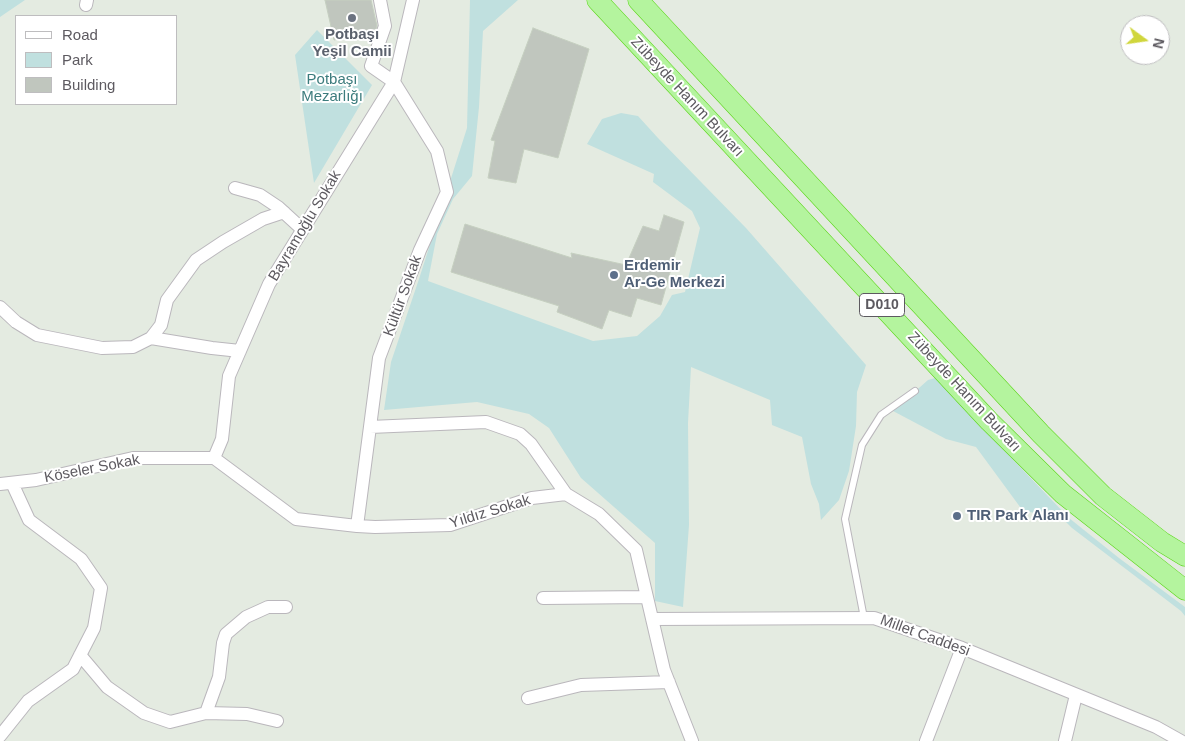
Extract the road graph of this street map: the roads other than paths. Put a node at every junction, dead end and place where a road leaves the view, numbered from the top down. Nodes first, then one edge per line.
1 (380, 0) edge
2 (413, 0) edge
3 (597, 0) edge
4 (638, 0) edge
5 (394, 82) junction
6 (235, 188) dead end
7 (284, 212) junction
8 (302, 229) junction
9 (0, 307) edge
10 (151, 338) junction
11 (240, 351) junction
12 (915, 392) dead end
13 (370, 427) junction
14 (214, 458) junction
15 (6, 483) edge
16 (566, 494) junction
17 (357, 526) junction
18 (1185, 556) edge
19 (1185, 590) edge
20 (647, 597) junction
21 (543, 598) dead end
22 (286, 607) dead end
23 (864, 618) junction
24 (652, 620) junction
25 (962, 648) junction
26 (80, 655) junction
27 (668, 682) junction
28 (1076, 695) junction
29 (528, 698) dead end
30 (206, 713) junction
31 (277, 721) dead end
32 (0, 736) edge
33 (692, 741) edge
34 (926, 741) edge
35 (1065, 741) edge
36 (1181, 741) edge

1 - 5 street
2 - 5 street, Bayramoğlu Sokak
3 - 19 highway, Zübeyde Hanım Bulvarı / D010
4 - 18 highway, Zübeyde Hanım Bulvarı / D010
5 - 8 street, Bayramoğlu Sokak
5 - 13 street, Kültür Sokak
6 - 7 street
7 - 8 street
7 - 10 street
8 - 11 street, Bayramoğlu Sokak
9 - 10 street
10 - 11 street
11 - 14 street, Bayramoğlu Sokak
12 - 23 lane
13 - 16 street
13 - 17 street, Kültür Sokak
14 - 15 street, Köseler Sokak
14 - 17 street, Yıldız Sokak
15 - 26 street
16 - 17 street, Yıldız Sokak
16 - 20 street
20 - 21 street
20 - 24 street
22 - 30 street
23 - 24 street, Millet Caddesi
23 - 25 street, Millet Caddesi
24 - 27 street
25 - 28 street, Millet Caddesi
25 - 34 street
26 - 30 street
26 - 32 street
27 - 29 street
27 - 33 street
28 - 35 street
28 - 36 street, Millet Caddesi
30 - 31 street

